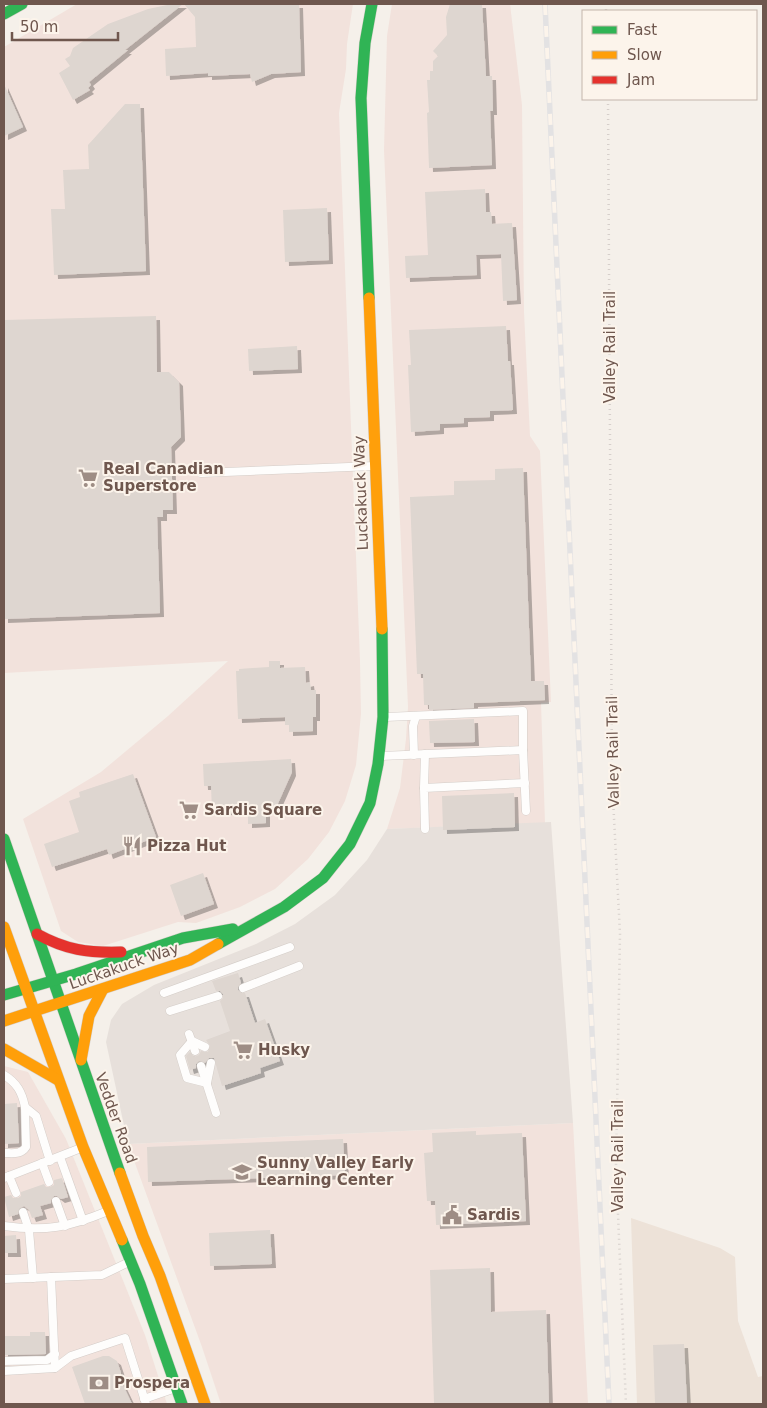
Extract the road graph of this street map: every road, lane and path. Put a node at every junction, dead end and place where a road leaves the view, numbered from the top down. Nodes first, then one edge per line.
1 (22, 4) edge
2 (372, 4) edge
3 (4, 14) edge
4 (608, 100) edge
5 (375, 466) junction
6 (201, 473) dead end
7 (416, 716) junction
8 (384, 717) junction
9 (523, 750) junction
10 (424, 754) junction
11 (414, 755) junction
12 (379, 756) junction
13 (525, 783) junction
14 (424, 788) junction
15 (526, 811) dead end
16 (425, 829) dead end
17 (4, 839) edge
18 (4, 927) edge
19 (249, 927) junction
20 (37, 934) junction
21 (290, 946) dead end
22 (142, 952) junction
23 (299, 966) dead end
24 (53, 980) junction
25 (243, 988) dead end
26 (26, 989) junction
27 (103, 989) junction
28 (164, 993) dead end
29 (4, 995) edge
30 (218, 996) dead end
31 (60, 1004) junction
32 (170, 1011) dead end
33 (34, 1012) junction
34 (4, 1021) edge
35 (190, 1038) junction
36 (206, 1047) dead end
37 (4, 1049) edge
38 (195, 1050) dead end
39 (80, 1061) junction
40 (211, 1063) dead end
41 (201, 1066) dead end
42 (4, 1075) edge
43 (58, 1080) junction
44 (207, 1083) junction
45 (25, 1107) junction
46 (216, 1113) dead end
47 (83, 1147) junction
48 (4, 1153) edge
49 (60, 1157) junction
50 (46, 1162) junction
51 (6, 1177) edge
52 (49, 1182) dead end
53 (16, 1193) dead end
54 (56, 1201) dead end
55 (108, 1211) junction
56 (23, 1212) dead end
57 (83, 1221) junction
58 (4, 1226) edge
59 (65, 1226) junction
60 (29, 1230) junction
61 (130, 1262) junction
62 (51, 1277) junction
63 (32, 1278) junction
64 (4, 1279) edge
65 (54, 1354) junction
66 (4, 1361) edge
67 (55, 1368) junction
68 (4, 1371) edge
69 (176, 1388) junction
70 (145, 1402) edge
71 (182, 1404) edge
72 (205, 1404) edge
73 (626, 1404) edge

1 - 3 main road
2 - 5 main road, Luckakuck Way
4 - 73 path, Valley Rail Trail
5 - 6 lane
5 - 8 main road, Luckakuck Way
7 - 8 lane
7 - 9 lane
7 - 11 lane
8 - 12 main road, Luckakuck Way
9 - 10 lane
9 - 13 lane
10 - 11 lane
10 - 14 lane
11 - 12 lane
12 - 19 main road, Luckakuck Way
13 - 14 lane
13 - 15 lane
14 - 16 lane
17 - 20 main road, Vedder Road
18 - 26 main road
19 - 22 main road, Luckakuck Way
19 - 27 main road, Luckakuck Way
20 - 22 main road
20 - 24 main road, Vedder Road
21 - 28 lane
22 - 24 main road, Luckakuck Way
23 - 25 lane
24 - 26 main road, Luckakuck Way
24 - 31 main road, Vedder Road
26 - 29 main road, Luckakuck Way
26 - 33 main road
27 - 31 main road, Luckakuck Way
27 - 39 main road
30 - 32 lane
31 - 33 main road, Luckakuck Way
31 - 39 main road, Vedder Road
33 - 34 main road, Luckakuck Way
33 - 43 main road
35 - 36 lane
35 - 38 lane
35 - 44 lane
37 - 43 main road
39 - 72 main road, Vedder Road
40 - 44 lane
41 - 44 lane
42 - 45 lane
43 - 47 main road
44 - 46 lane
45 - 48 lane
45 - 50 lane
47 - 49 lane
47 - 55 main road
49 - 50 lane
49 - 57 lane
50 - 51 lane
50 - 52 lane
51 - 53 lane
54 - 59 lane
55 - 57 lane
55 - 61 main road
56 - 60 lane
57 - 59 lane
58 - 60 lane
59 - 60 lane
60 - 63 lane
61 - 62 lane
61 - 69 main road
62 - 63 lane
62 - 65 lane
63 - 64 lane
65 - 66 lane
65 - 67 lane
67 - 68 lane
67 - 70 lane
69 - 70 lane
69 - 71 main road

